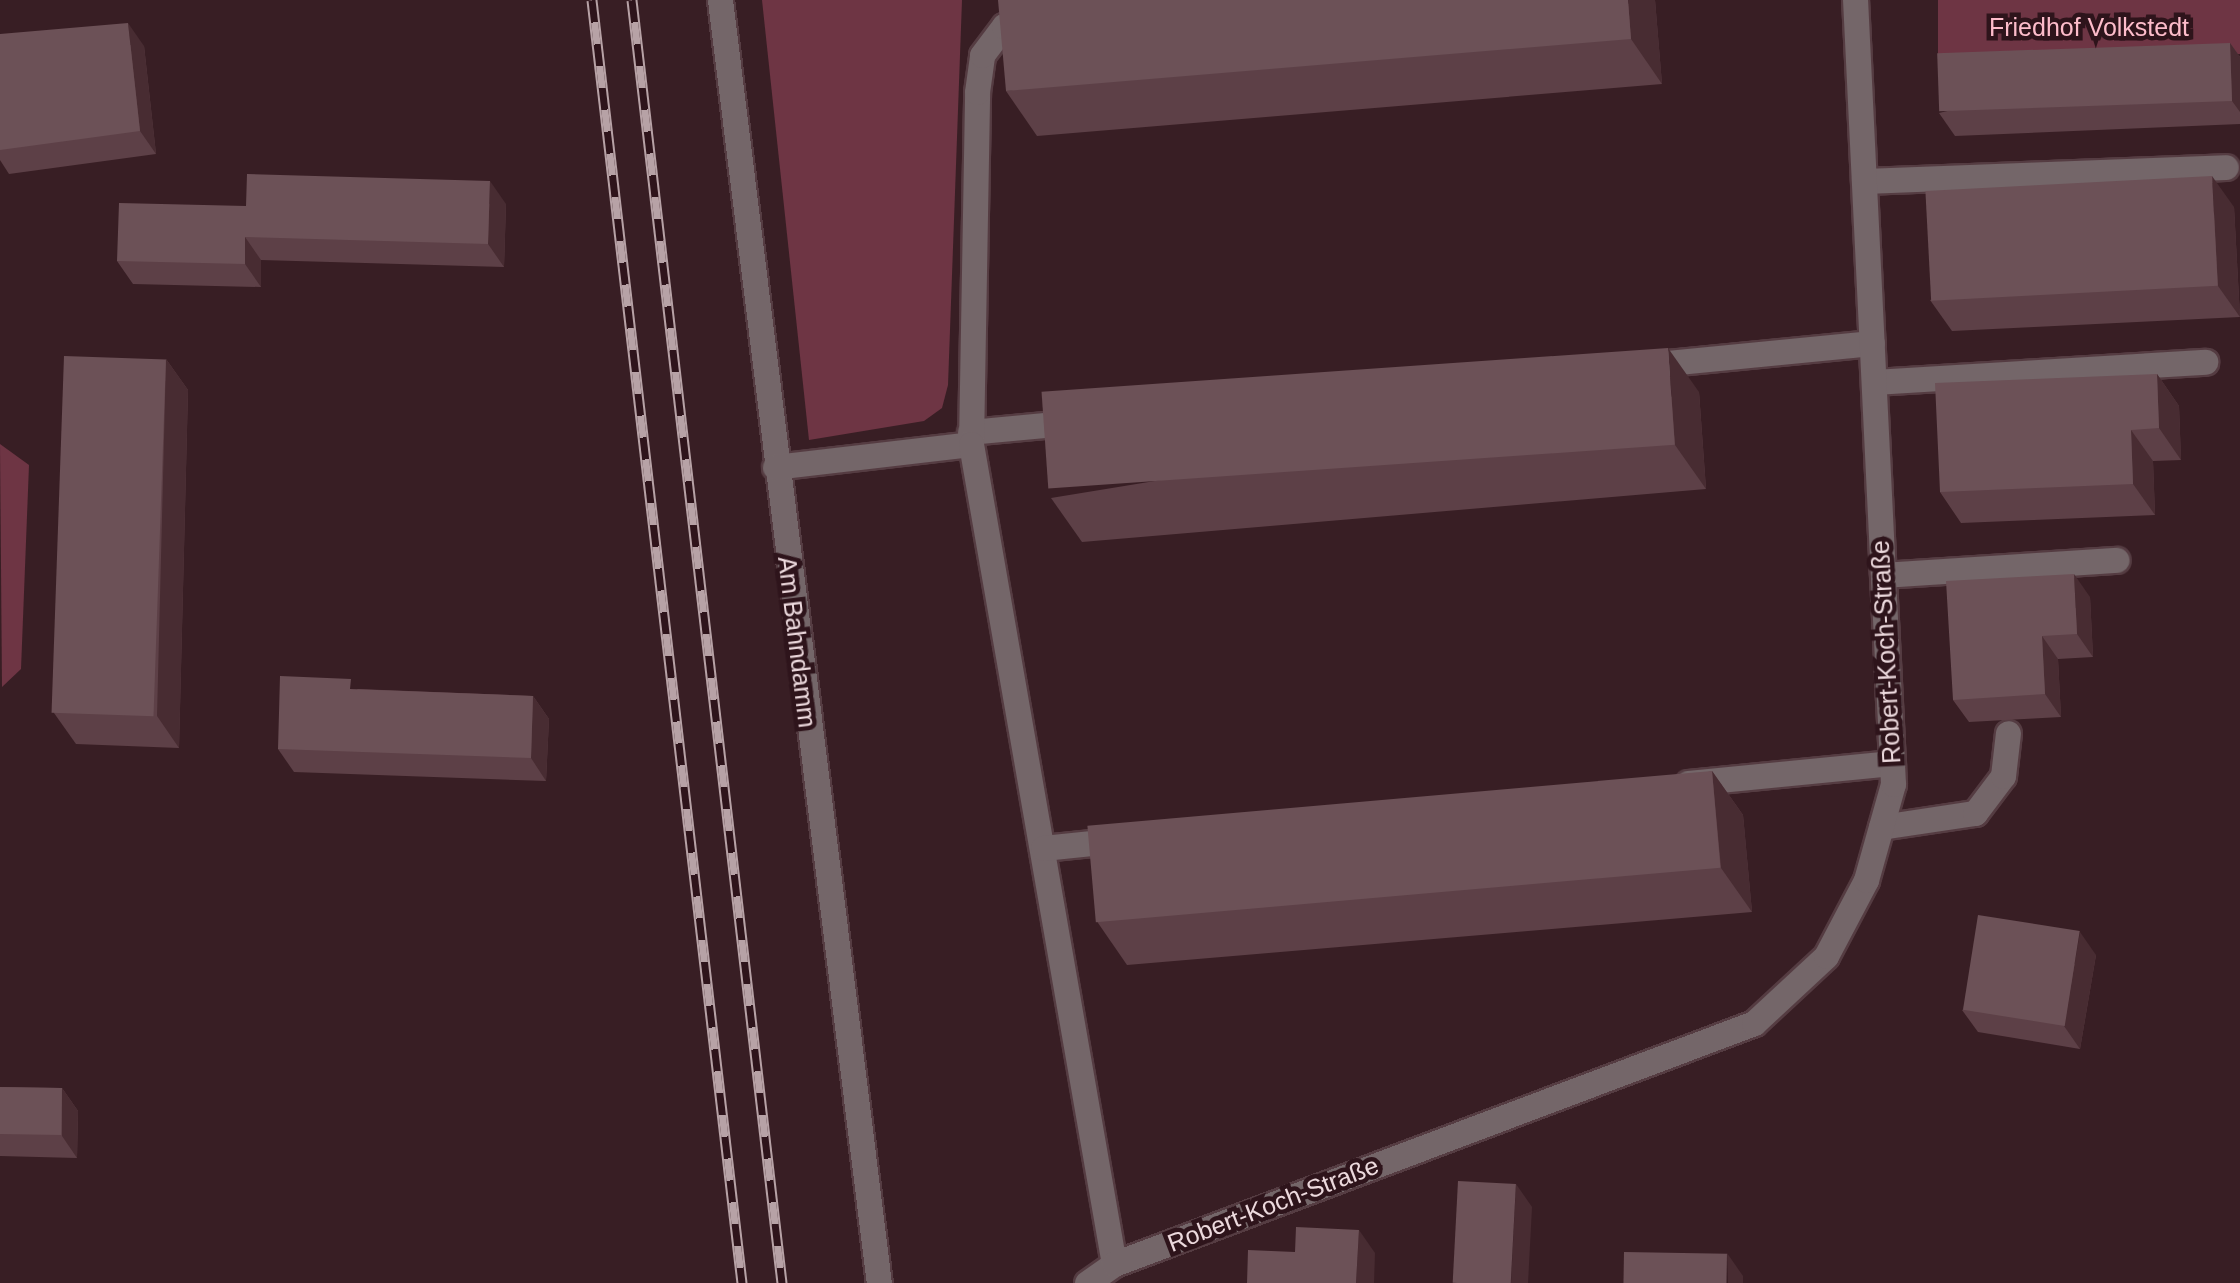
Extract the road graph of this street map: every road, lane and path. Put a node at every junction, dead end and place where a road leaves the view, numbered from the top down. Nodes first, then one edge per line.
1 (720, 0) edge
2 (1855, 0) edge
3 (1051, 9) edge
4 (2226, 168) dead end
5 (1864, 181) junction
6 (1872, 343) junction
7 (2205, 362) dead end
8 (1617, 368) edge
9 (1874, 382) junction
10 (1108, 419) edge
11 (971, 438) junction
12 (775, 467) junction
13 (2117, 560) dead end
14 (1882, 575) junction
15 (2008, 733) dead end
16 (1892, 763) junction
17 (1655, 787) edge
18 (1880, 827) junction
19 (1141, 838) edge
20 (1042, 848) junction
21 (1114, 1264) junction
22 (879, 1283) edge
23 (1088, 1283) edge

1 - 12 street, Am Bahndamm
2 - 5 street, Robert-Koch-Straße
3 - 11 street
4 - 5 street
5 - 6 street, Robert-Koch-Straße
6 - 8 street
6 - 9 street, Robert-Koch-Straße
7 - 9 street
9 - 14 street, Robert-Koch-Straße
10 - 11 street
11 - 12 street
11 - 20 street
12 - 22 street, Am Bahndamm
13 - 14 street
14 - 16 street, Robert-Koch-Straße
15 - 18 street
16 - 17 street
16 - 18 street, Robert-Koch-Straße
18 - 21 street, Robert-Koch-Straße
19 - 20 street
20 - 21 street
21 - 23 street, Robert-Koch-Straße

